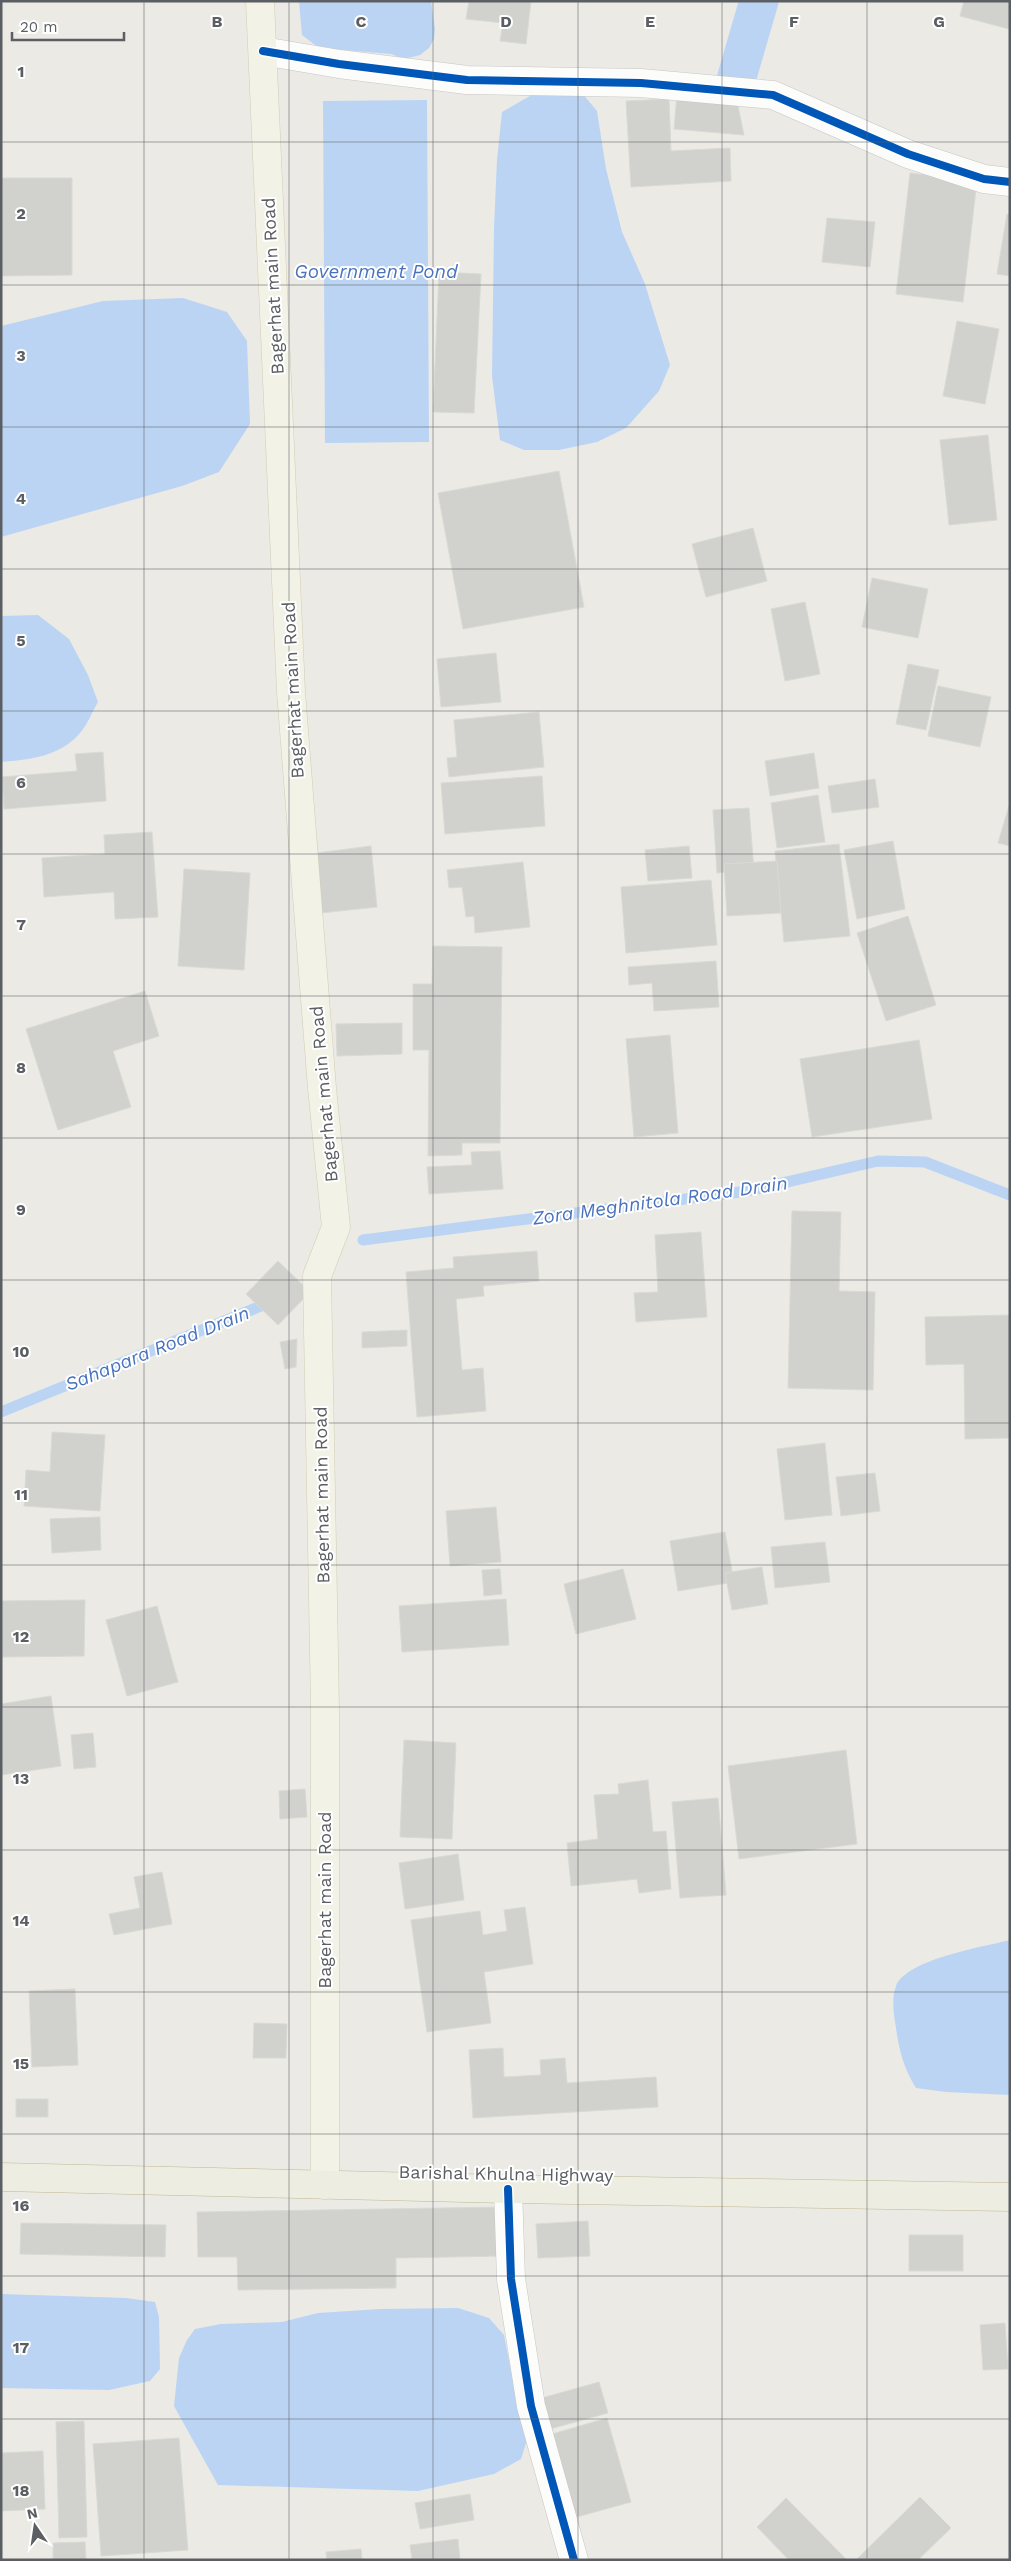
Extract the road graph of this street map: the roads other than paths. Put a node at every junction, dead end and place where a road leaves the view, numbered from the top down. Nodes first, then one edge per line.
1 (260, 1) edge
2 (263, 51) junction
3 (1010, 182) edge
4 (1, 2177) edge
5 (325, 2185) junction
6 (508, 2189) junction
7 (1010, 2197) edge
8 (574, 2560) edge

1 - 2 main road, Bagerhat main Road
2 - 3 street
2 - 5 main road, Bagerhat main Road
4 - 5 highway, Barishal Khulna Highway
5 - 6 highway, Barishal Khulna Highway
6 - 7 highway, Barishal Khulna Highway
6 - 8 street

